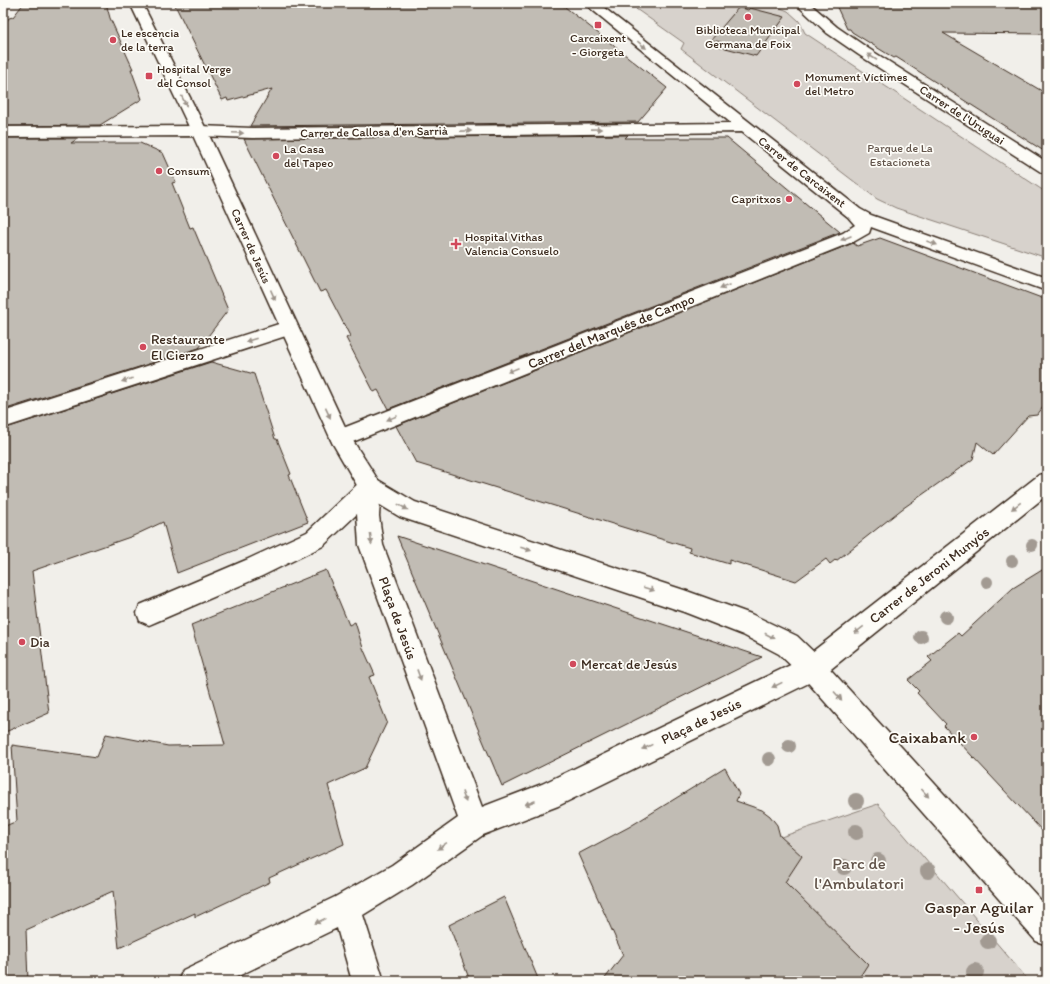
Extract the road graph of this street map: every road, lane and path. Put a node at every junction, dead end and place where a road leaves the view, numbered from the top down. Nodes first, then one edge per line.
1 (136, 3) edge
2 (590, 3) edge
3 (800, 3) edge
4 (745, 127) junction
5 (199, 131) junction
6 (3, 132) edge
7 (1000, 138) junction
8 (1047, 169) edge
9 (1047, 182) edge
10 (862, 217) junction
11 (1047, 271) edge
12 (1047, 285) edge
13 (288, 328) junction
14 (3, 420) edge
15 (340, 438) junction
16 (1047, 482) edge
17 (370, 486) junction
18 (149, 613) dead end
19 (812, 668) junction
20 (474, 824) junction
21 (346, 908) junction
22 (1047, 930) edge
23 (194, 981) edge
24 (368, 981) edge

1 -> 5 street, Carrer de Jesús
2 -> 4 street, Carrer de Carcaixent
7 -> 3 street, Carrer de l'Uruguai
5 -> 4 street, Carrer de Callosa d'en Sarrià
4 - 10 street, Carrer de Carcaixent
5 - 6 street, Carrer de Callosa d'en Sarrià
5 -> 13 street, Carrer de Jesús
7 - 8 street, Carrer de l'Uruguai
7 - 9 street
10 - 11 street
10 -> 12 street, Carrer de Carcaixent
10 -> 15 street, Carrer del Marqués de Campo
13 -> 14 street
13 -> 15 street, Carrer de Jesús
15 - 17 street, Carrer de Jesús
16 -> 19 street, Carrer de Jeroni Munyós
17 - 18 street
17 -> 19 street
17 -> 20 street, Plaça de Jesús
19 -> 20 street, Plaça de Jesús
19 -> 22 street
20 -> 21 street
21 -> 23 street
21 - 24 street

